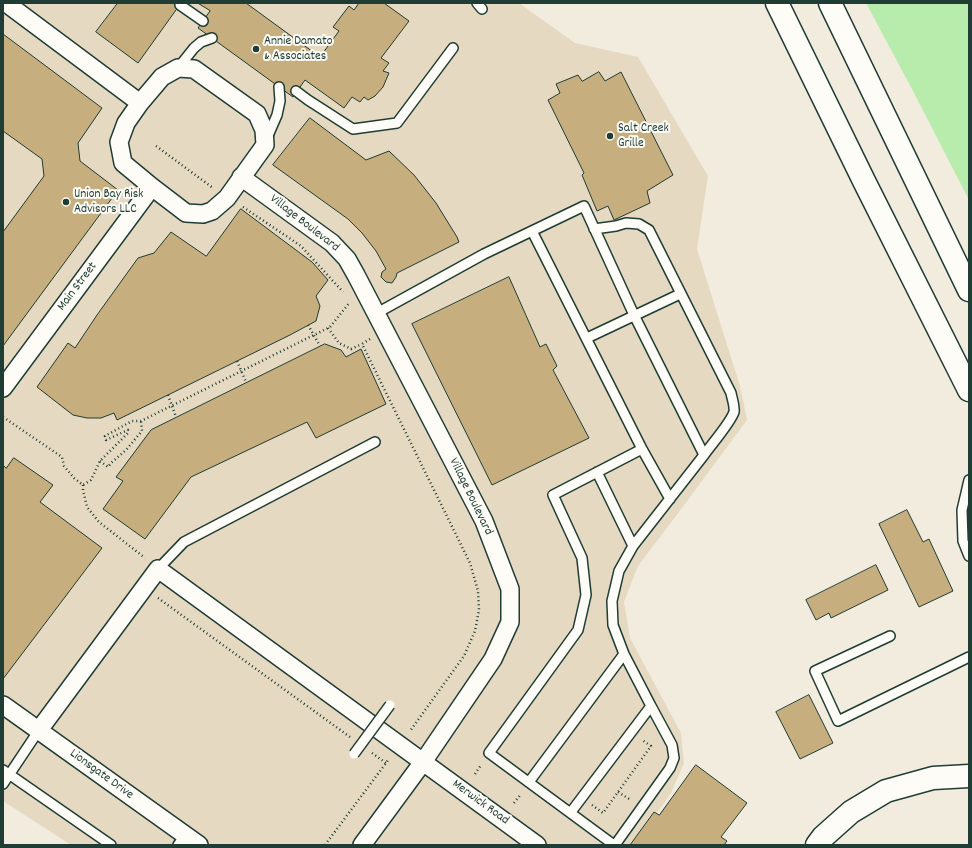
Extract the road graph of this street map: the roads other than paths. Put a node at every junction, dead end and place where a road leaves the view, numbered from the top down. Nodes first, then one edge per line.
1 (6, 3) edge
2 (777, 3) edge
3 (830, 3) edge
4 (180, 5) dead end
5 (199, 19) dead end
6 (212, 38) dead end
7 (453, 48) dead end
8 (178, 68) junction
9 (279, 87) dead end
10 (296, 91) dead end
11 (140, 103) junction
12 (265, 145) junction
13 (241, 177) junction
14 (152, 187) junction
15 (594, 229) junction
16 (532, 231) junction
17 (966, 279) edge
18 (680, 294) junction
19 (376, 313) junction
20 (634, 315) junction
21 (587, 338) junction
22 (3, 388) edge
23 (969, 390) edge
24 (375, 442) dead end
25 (642, 448) junction
26 (704, 455) junction
27 (597, 472) junction
28 (969, 480) edge
29 (670, 499) junction
30 (633, 546) junction
31 (969, 556) edge
32 (153, 565) junction
33 (890, 636) dead end
34 (624, 654) junction
35 (969, 657) edge
36 (3, 705) edge
37 (390, 705) dead end
38 (651, 706) junction
39 (39, 730) junction
40 (354, 754) dead end
41 (423, 762) junction
42 (6, 772) edge
43 (969, 776) edge
44 (530, 782) junction
45 (3, 784) edge
46 (571, 812) junction
47 (182, 840) edge
48 (111, 845) edge
49 (199, 845) edge
50 (362, 845) edge
51 (537, 845) edge
52 (614, 845) edge
53 (817, 845) edge

1 - 11 street
2 - 23 highway
3 - 17 highway
4 - 5 lane
6 - 8 lane
7 - 10 lane
8 - 11 street
8 - 12 street
9 - 12 lane
11 - 14 street
12 - 13 street
13 - 14 street
13 - 19 street, Village Boulevard
14 - 22 street, Main Street
15 - 16 lane
15 - 18 lane
15 - 20 lane
16 - 19 lane
16 - 21 lane
18 - 20 lane
18 - 26 lane
19 - 41 street, Village Boulevard
20 - 21 lane
20 - 26 lane
21 - 25 lane
24 - 32 lane
25 - 27 lane
25 - 29 lane
26 - 29 lane
27 - 30 lane
27 - 44 lane
28 - 31 lane
29 - 30 lane
30 - 34 lane
32 - 39 street
32 - 41 street, Merwick Road
33 - 35 lane
34 - 38 lane
34 - 44 lane
36 - 39 street, Lionsgate Drive
37 - 40 lane, bridge
38 - 46 lane
38 - 52 lane
39 - 42 lane
39 - 47 street, Lionsgate Drive
41 - 50 street, Village Boulevard
41 - 51 street, Merwick Road
42 - 45 lane
42 - 48 lane
43 - 53 highway
44 - 46 lane
46 - 52 lane
47 - 49 street, Lionsgate Drive

